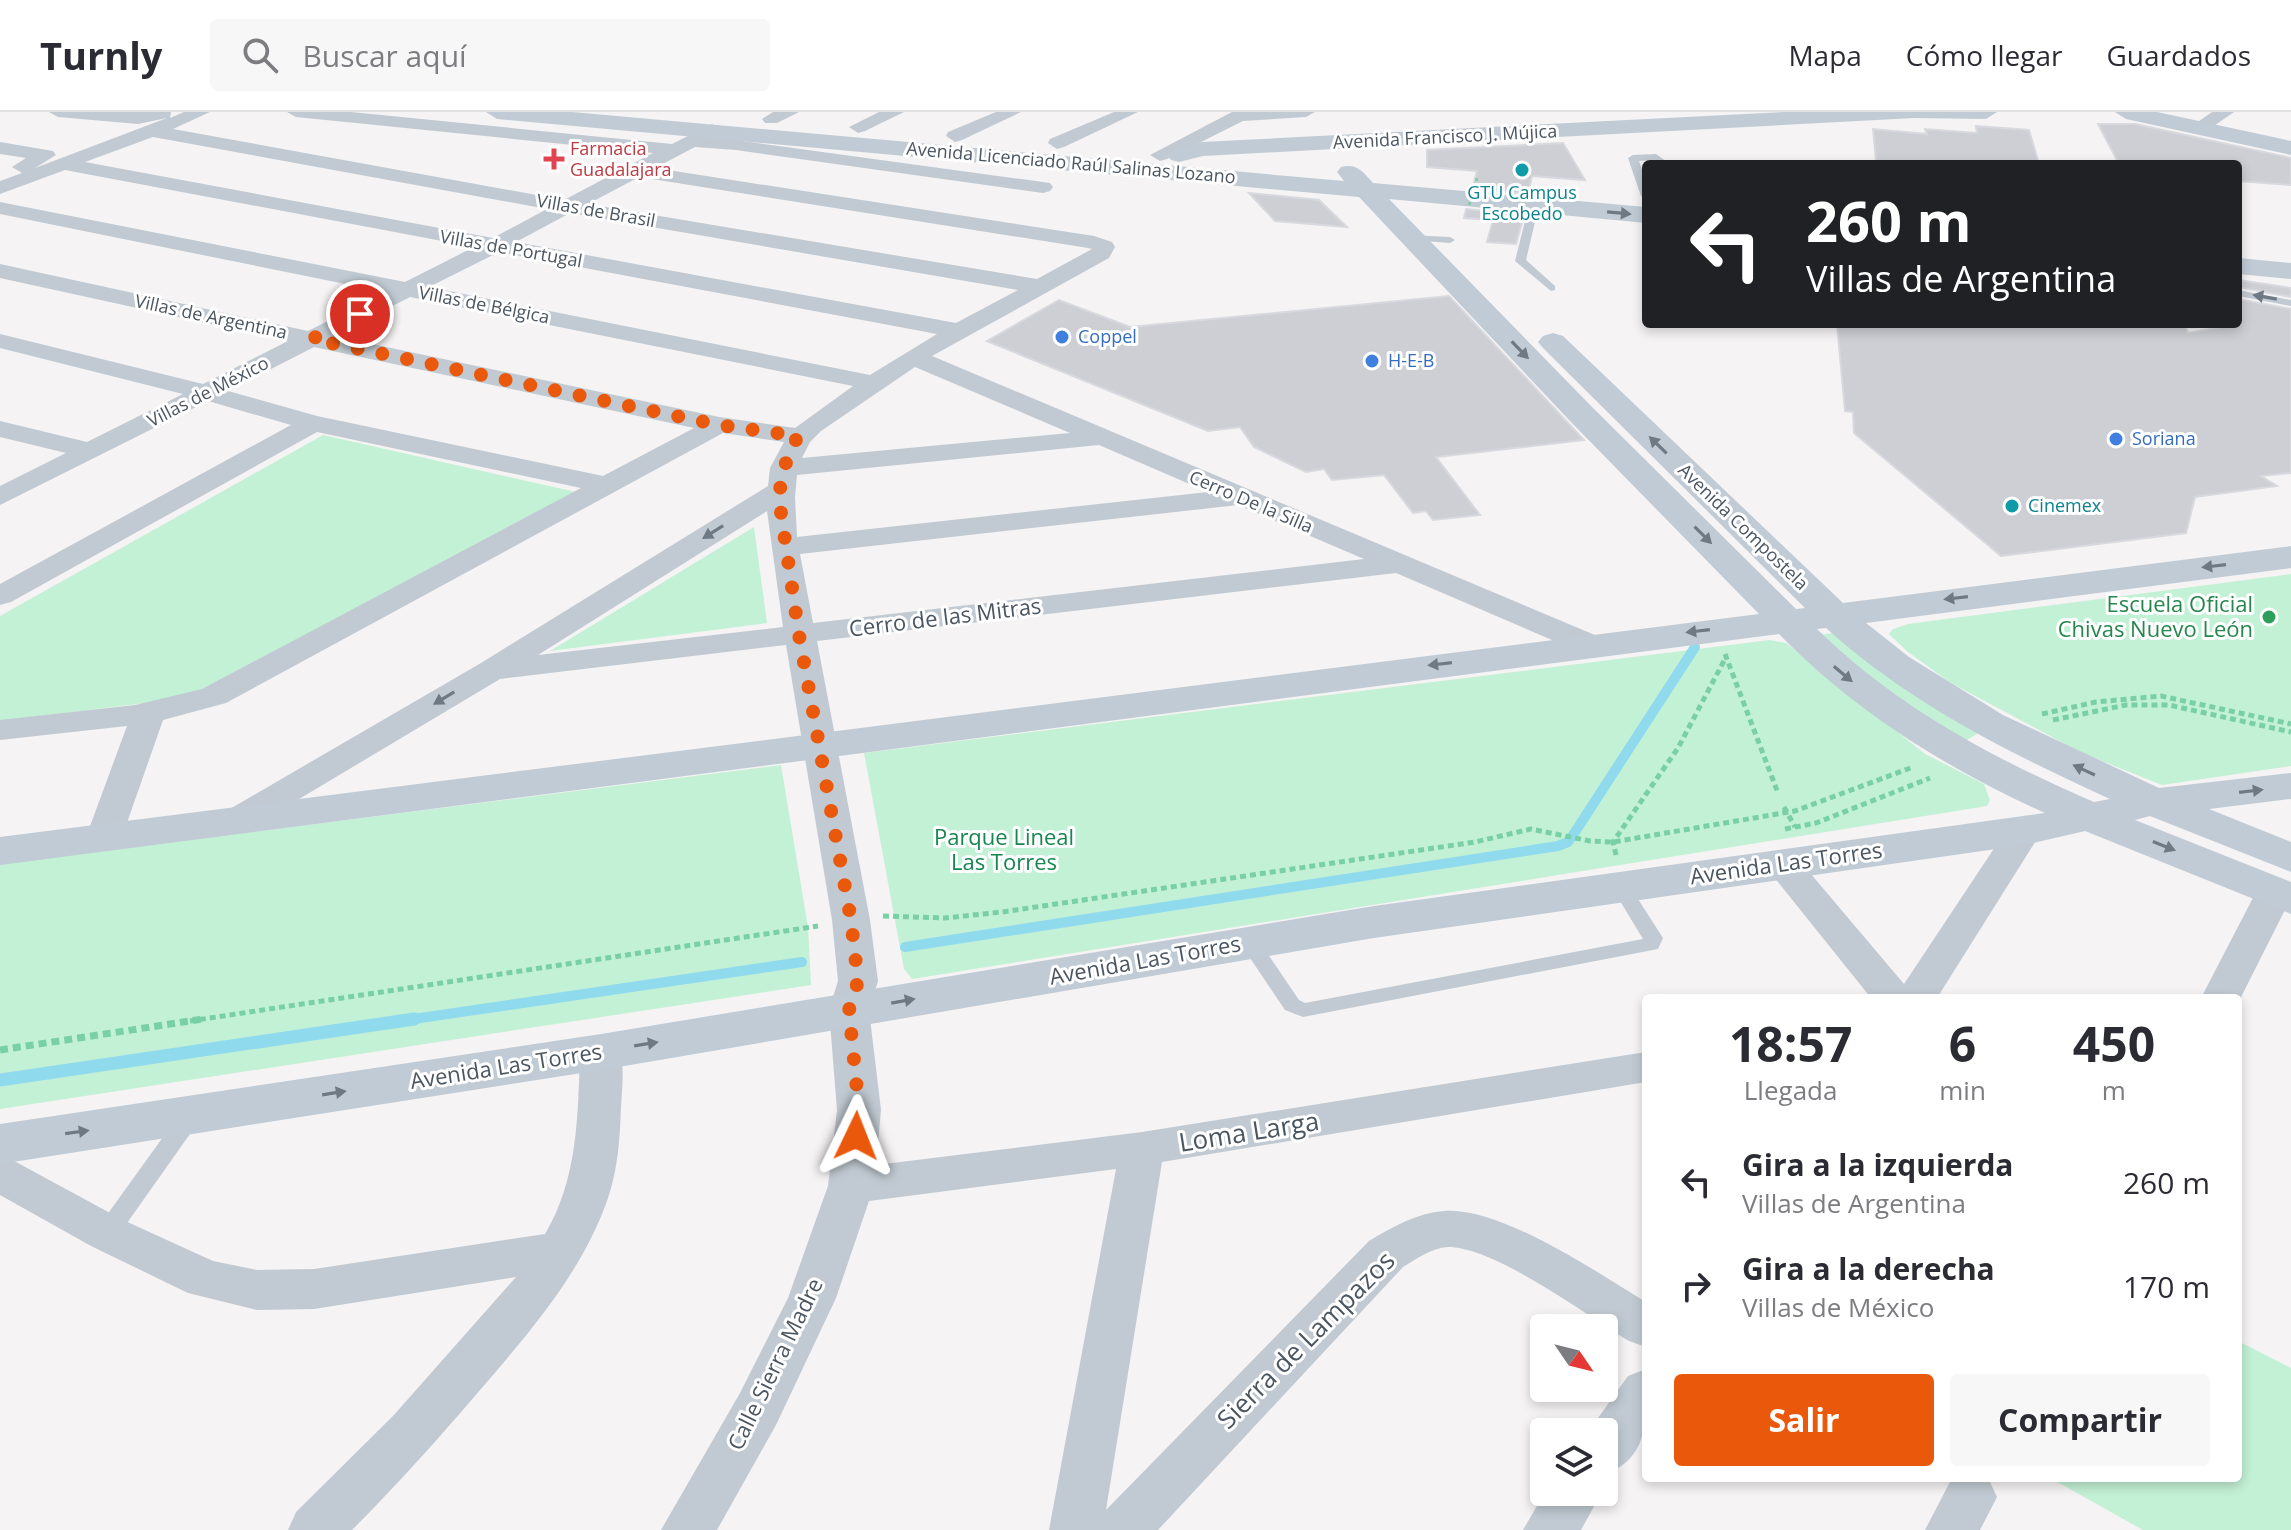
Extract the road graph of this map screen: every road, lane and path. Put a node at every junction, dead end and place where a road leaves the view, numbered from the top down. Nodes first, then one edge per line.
1 (58, 112) edge
2 (169, 112) edge
3 (201, 112) edge
4 (296, 112) edge
5 (431, 112) edge
6 (497, 112) edge
7 (683, 112) edge
8 (895, 112) edge
9 (1012, 112) edge
10 (1129, 112) edge
11 (1306, 112) edge
12 (1614, 112) edge
13 (1911, 112) edge
14 (1918, 112) edge
15 (1986, 112) edge
16 (2126, 112) edge
17 (2225, 112) edge
18 (1242, 114) edge
19 (781, 116) edge
20 (411, 123) junction
21 (858, 127) junction
22 (1634, 127) junction
23 (2198, 128) junction
24 (152, 131) junction
25 (955, 136) junction
26 (695, 140) junction
27 (1057, 143) junction
28 (0, 148) edge
29 (2291, 148) edge
30 (1166, 155) junction
31 (1660, 160) edge
32 (63, 164) junction
33 (1077, 164) junction
34 (639, 171) junction
35 (0, 176) edge
36 (1477, 178) dead end
37 (1376, 183) junction
38 (1642, 184) edge
39 (1043, 187) junction
40 (0, 188) edge
41 (1642, 196) edge
42 (1469, 205) dead end
43 (1534, 205) junction
44 (569, 207) junction
45 (0, 208) edge
46 (1642, 215) edge
47 (988, 225) junction
48 (1413, 239) junction
49 (1452, 242) junction
50 (493, 246) junction
51 (2291, 251) edge
52 (2245, 257) edge
53 (1477, 266) dead end
54 (0, 271) edge
55 (2291, 274) edge
56 (1041, 287) junction
57 (1551, 288) dead end
58 (407, 290) junction
59 (2242, 294) edge
60 (2291, 303) edge
61 (1486, 314) junction
62 (959, 331) junction
63 (312, 339) junction
64 (0, 341) edge
65 (913, 357) junction
66 (874, 383) junction
67 (208, 392) junction
68 (1621, 409) junction
69 (1581, 414) junction
70 (313, 423) junction
71 (719, 425) junction
72 (0, 429) edge
73 (798, 436) junction
74 (1099, 438) junction
75 (90, 451) junction
76 (782, 480) junction
77 (607, 485) junction
78 (0, 497) edge
79 (1240, 497) junction
80 (784, 547) junction
81 (2291, 557) edge
82 (1397, 564) junction
83 (0, 596) edge
84 (1832, 614) junction
85 (1788, 620) junction
86 (799, 635) junction
87 (1721, 642) dead end
88 (1591, 645) junction
89 (1726, 656) junction
90 (492, 670) junction
91 (148, 714) junction
92 (2041, 714) dead end
93 (2050, 721) dead end
94 (2291, 724) edge
95 (0, 730) edge
96 (2291, 732) edge
97 (820, 744) junction
98 (1913, 767) dead end
99 (2291, 786) edge
100 (1778, 793) dead end
101 (2155, 802) junction
102 (1785, 810) junction
103 (2092, 817) junction
104 (241, 818) junction
105 (2024, 831) junction
106 (104, 837) junction
107 (1787, 843) junction
108 (0, 851) edge
109 (1616, 860) junction
110 (2286, 883) edge
111 (888, 915) dead end
112 (813, 926) dead end
113 (1250, 943) junction
114 (1890, 994) edge
115 (1919, 994) edge
116 (2223, 994) edge
117 (849, 1010) junction
118 (0, 1050) edge
119 (601, 1052) junction
120 (1642, 1068) edge
121 (191, 1116) junction
122 (0, 1144) edge
123 (1142, 1149) junction
124 (0, 1174) edge
125 (851, 1186) junction
126 (107, 1233) junction
127 (559, 1251) junction
128 (1642, 1325) edge
129 (1642, 1397) edge
130 (1618, 1432) edge
131 (1566, 1506) edge
132 (315, 1530) edge
133 (688, 1530) edge
134 (1076, 1530) edge
135 (1123, 1530) edge
136 (1550, 1530) edge

1 - 2 street
3 - 24 street
4 - 20 street
5 - 20 street
6 - 26 street, Avenida Licenciado Raúl Salinas Lozano
7 - 19 street, Avenida Licenciado Raúl Salinas Lozano
8 - 21 street
9 - 25 street
10 - 27 street
11 - 18 street
12 - 22 street
13 - 22 street, Avenida Francisco J. Mújica
14 - 15 street
16 - 23 street
17 - 23 street
18 - 30 street
19 - 21 street, Avenida Licenciado Raúl Salinas Lozano
20 - 26 street
21 - 25 street, Avenida Licenciado Raúl Salinas Lozano
22 - 30 street, Avenida Francisco J. Mújica
23 - 29 street
24 - 32 street
24 - 44 street, Villas de Brasil
25 - 27 street, Avenida Licenciado Raúl Salinas Lozano
26 - 33 street, Avenida Licenciado Raúl Salinas Lozano
26 - 34 street, Villas de México
26 - 39 street
27 - 30 street, Avenida Licenciado Raúl Salinas Lozano
28 - 35 street
30 - 37 street, Avenida Licenciado Raúl Salinas Lozano
31 - 38 lane
32 - 40 street
32 - 50 street, Villas de Portugal
33 - 37 street, Avenida Licenciado Raúl Salinas Lozano
33 - 39 street
34 - 44 street, Villas de México
34 - 47 street
36 - 42 path, bridge
37 - 41 street, Avenida Licenciado Raúl Salinas Lozano
37 - 43 street, Avenida Licenciado Raúl Salinas Lozano
37 - 48 street, Avenida Compostela
37 - 49 street
39 - 47 street
43 -> 46 street, Avenida Licenciado Raúl Salinas Lozano
43 - 57 lane
44 - 50 street, Villas de México
44 - 56 street, Villas de Brasil
45 - 58 street, Villas de Bélgica
47 - 56 street
48 - 49 lane
48 - 61 street, Avenida Compostela
49 - 53 street
50 - 58 street, Villas de México
50 - 62 street, Villas de Portugal
51 - 52 street
52 - 55 street
54 - 63 street, Villas de Argentina
56 - 62 street
58 - 63 street, Villas de México
58 - 66 street, Villas de Bélgica
60 -> 59 lane
61 - 68 street, Avenida Compostela
61 -> 69 street, Avenida Compostela
62 - 65 street
63 - 67 street, Villas de México
63 - 71 street, Villas de Argentina
64 - 67 street
65 - 66 street
65 - 74 street, Cerro De la Silla
66 - 73 street
67 - 70 street
67 - 75 street, Villas de México
68 - 69 street
84 -> 68 street, Avenida Compostela
69 -> 85 street, Avenida Compostela
70 - 77 street
70 - 83 street
71 - 73 street, Villas de Argentina
71 - 77 street
72 - 75 street
73 - 76 street, Calle Sierra Madre
74 - 76 street
74 - 79 street, Cerro De la Silla
75 - 78 street, Villas de México
76 - 80 street, Calle Sierra Madre
76 -> 90 street
77 - 91 street
79 - 80 street
79 - 82 street, Cerro De la Silla
80 - 86 street, Calle Sierra Madre
81 -> 84 street
82 - 86 street, Cerro de las Mitras
82 - 88 street, Cerro De la Silla
84 - 85 street
101 -> 84 street, Avenida Compostela
85 -> 88 street
85 -> 103 street, Avenida Compostela
86 - 90 street, Cerro de las Mitras
86 - 97 street, Calle Sierra Madre
87 - 89 path
88 -> 97 street
89 - 100 path
89 - 109 path
90 -> 104 street
91 - 95 street
91 - 106 street
92 - 94 path
93 - 96 path
97 - 104 street
97 - 117 street, Calle Sierra Madre
98 - 102 path
101 -> 99 street, Avenida Las Torres
101 - 103 street, Avenida Las Torres
101 - 110 street, Avenida Compostela
102 - 107 path
102 - 109 path
103 - 105 street, Avenida Las Torres
103 -> 110 street, Avenida Compostela
104 - 106 street
105 - 107 street, Avenida Las Torres
105 - 115 street
106 - 108 street
107 - 109 street, Avenida Las Torres
107 - 114 street
109 - 111 path
109 - 113 street, Avenida Las Torres
109 - 113 lane
110 - 116 street
112 - 118 path
117 -> 113 street, Avenida Las Torres
119 -> 117 street, Avenida Las Torres
117 - 125 street, Calle Sierra Madre
121 -> 119 street, Avenida Las Torres
119 - 127 street
120 - 123 street, Loma Larga
122 -> 121 street, Avenida Las Torres
121 - 126 lane
123 - 125 street, Loma Larga
123 - 134 street
124 - 126 street
125 - 133 street, Calle Sierra Madre
126 - 127 street
127 - 132 street
128 - 135 street, Sierra de Lampazos
129 - 130 street
131 - 136 street

